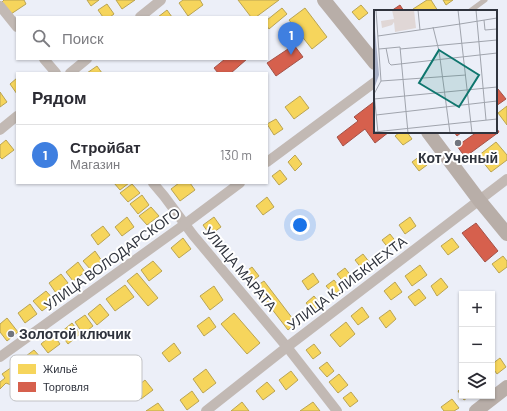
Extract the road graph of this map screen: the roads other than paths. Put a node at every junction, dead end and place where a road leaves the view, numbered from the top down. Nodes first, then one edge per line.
1 (161, 0) edge
2 (324, 0) edge
3 (485, 0) edge
4 (0, 6) edge
5 (471, 10) edge
6 (141, 16) edge
7 (16, 26) edge
8 (45, 60) edge
9 (87, 60) edge
10 (374, 62) edge
11 (55, 72) edge
12 (71, 72) edge
13 (374, 83) edge
14 (16, 117) edge
15 (0, 130) edge
16 (429, 133) edge
17 (268, 161) edge
18 (507, 179) edge
19 (154, 184) edge
20 (239, 184) edge
21 (479, 200) junction
22 (185, 224) junction
23 (507, 234) edge
24 (286, 347) junction
25 (0, 357) edge
26 (507, 387) edge
27 (206, 411) edge
28 (336, 411) edge
29 (476, 411) edge

1 - 6 street
2 - 10 main road
3 - 5 lane
4 - 7 street
8 - 11 street
9 - 12 street
13 - 17 street
14 - 15 street
16 - 21 main road
18 - 21 street, УЛИЦА К.ЛИБКНЕХТА
19 - 22 street, УЛИЦА МАРАТА
20 - 22 street, УЛИЦА ВОЛОДАРСКОГО
21 - 23 main road
21 - 24 street, УЛИЦА К.ЛИБКНЕХТА
22 - 24 street, УЛИЦА МАРАТА
22 - 25 street, УЛИЦА ВОЛОДАРСКОГО
24 - 27 street, УЛИЦА К.ЛИБКНЕХТА
24 - 28 street, УЛИЦА МАРАТА
26 - 29 main road

